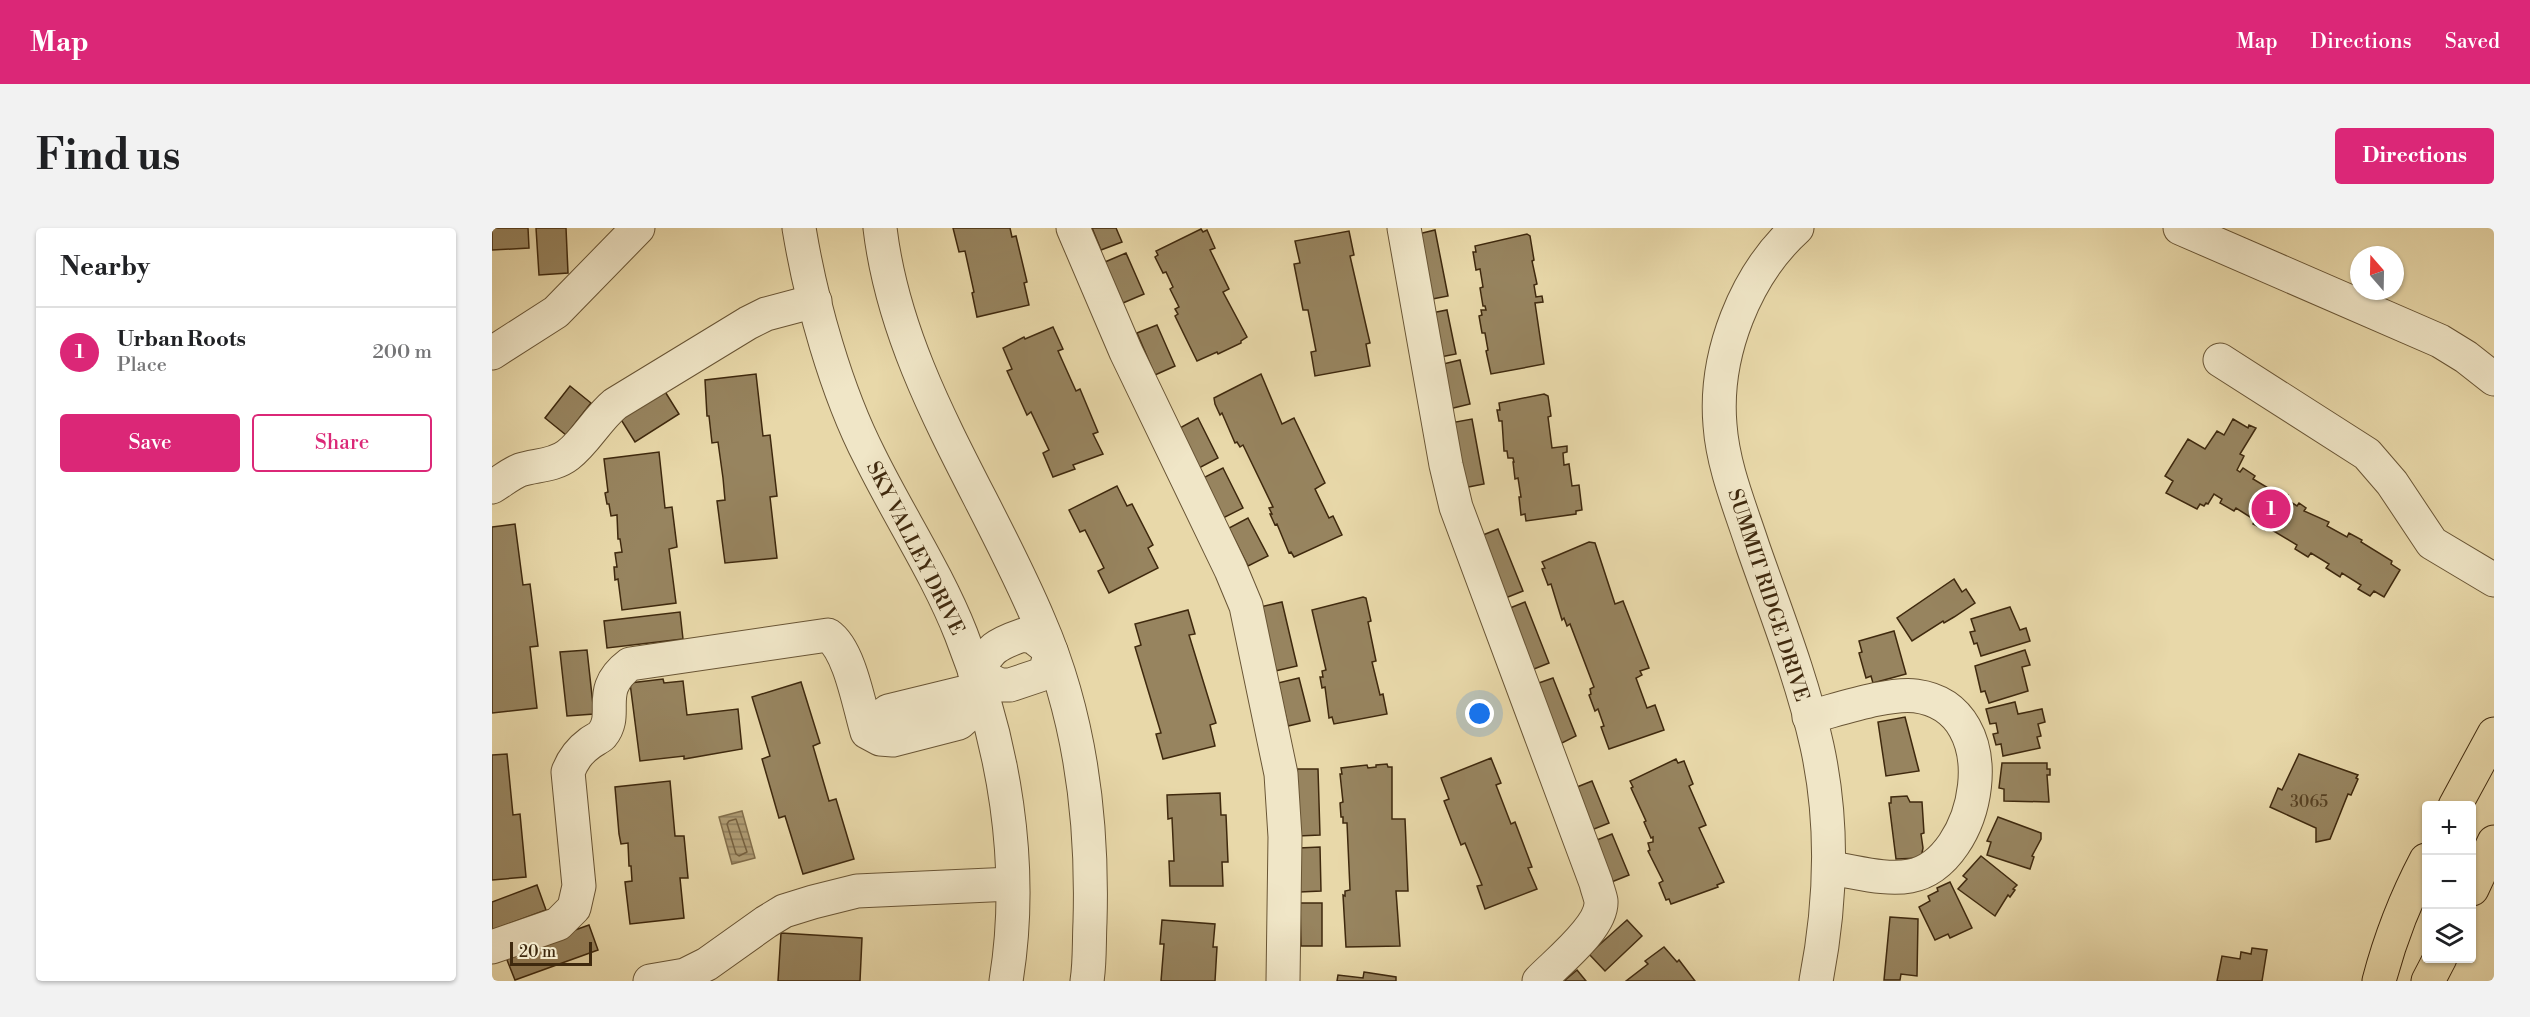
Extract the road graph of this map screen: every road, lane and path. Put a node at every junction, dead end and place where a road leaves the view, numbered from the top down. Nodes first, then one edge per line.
1 (638, 228) edge
2 (799, 228) edge
3 (880, 228) edge
4 (1073, 228) edge
5 (1404, 228) edge
6 (1797, 228) edge
7 (2180, 228) edge
8 (815, 301) junction
9 (492, 353) edge
10 (2220, 360) dead end
11 (2494, 380) edge
12 (492, 487) edge
13 (2481, 572) edge
14 (1051, 651) junction
15 (979, 684) junction
16 (1809, 717) junction
17 (2494, 734) edge
18 (2458, 801) edge
19 (2494, 842) edge
20 (1829, 868) junction
21 (2422, 869) edge
22 (2476, 880) edge
23 (1012, 884) junction
24 (492, 947) edge
25 (2437, 963) edge
26 (650, 981) edge
27 (1006, 981) edge
28 (1087, 981) edge
29 (1282, 981) edge
30 (1539, 981) edge
31 (1815, 981) edge
32 (2379, 981) edge
33 (2428, 981) edge

1 - 9 street
2 - 8 street, SKY VALLEY DRIVE
3 - 14 street
4 - 29 street
5 - 30 street
6 - 16 street, SUMMIT RIDGE DRIVE
7 - 11 street
8 - 12 street
8 - 15 street, SKY VALLEY DRIVE
10 - 13 street
14 - 15 street
14 - 15 street
14 - 28 street
15 - 23 street, SKY VALLEY DRIVE
15 - 24 street
16 - 20 street, SUMMIT RIDGE DRIVE
16 - 20 street
17 - 18 main road
19 - 22 main road
20 - 31 street, SUMMIT RIDGE DRIVE
21 - 32 main road
23 - 26 street
23 - 27 street, SKY VALLEY DRIVE
25 - 33 main road

